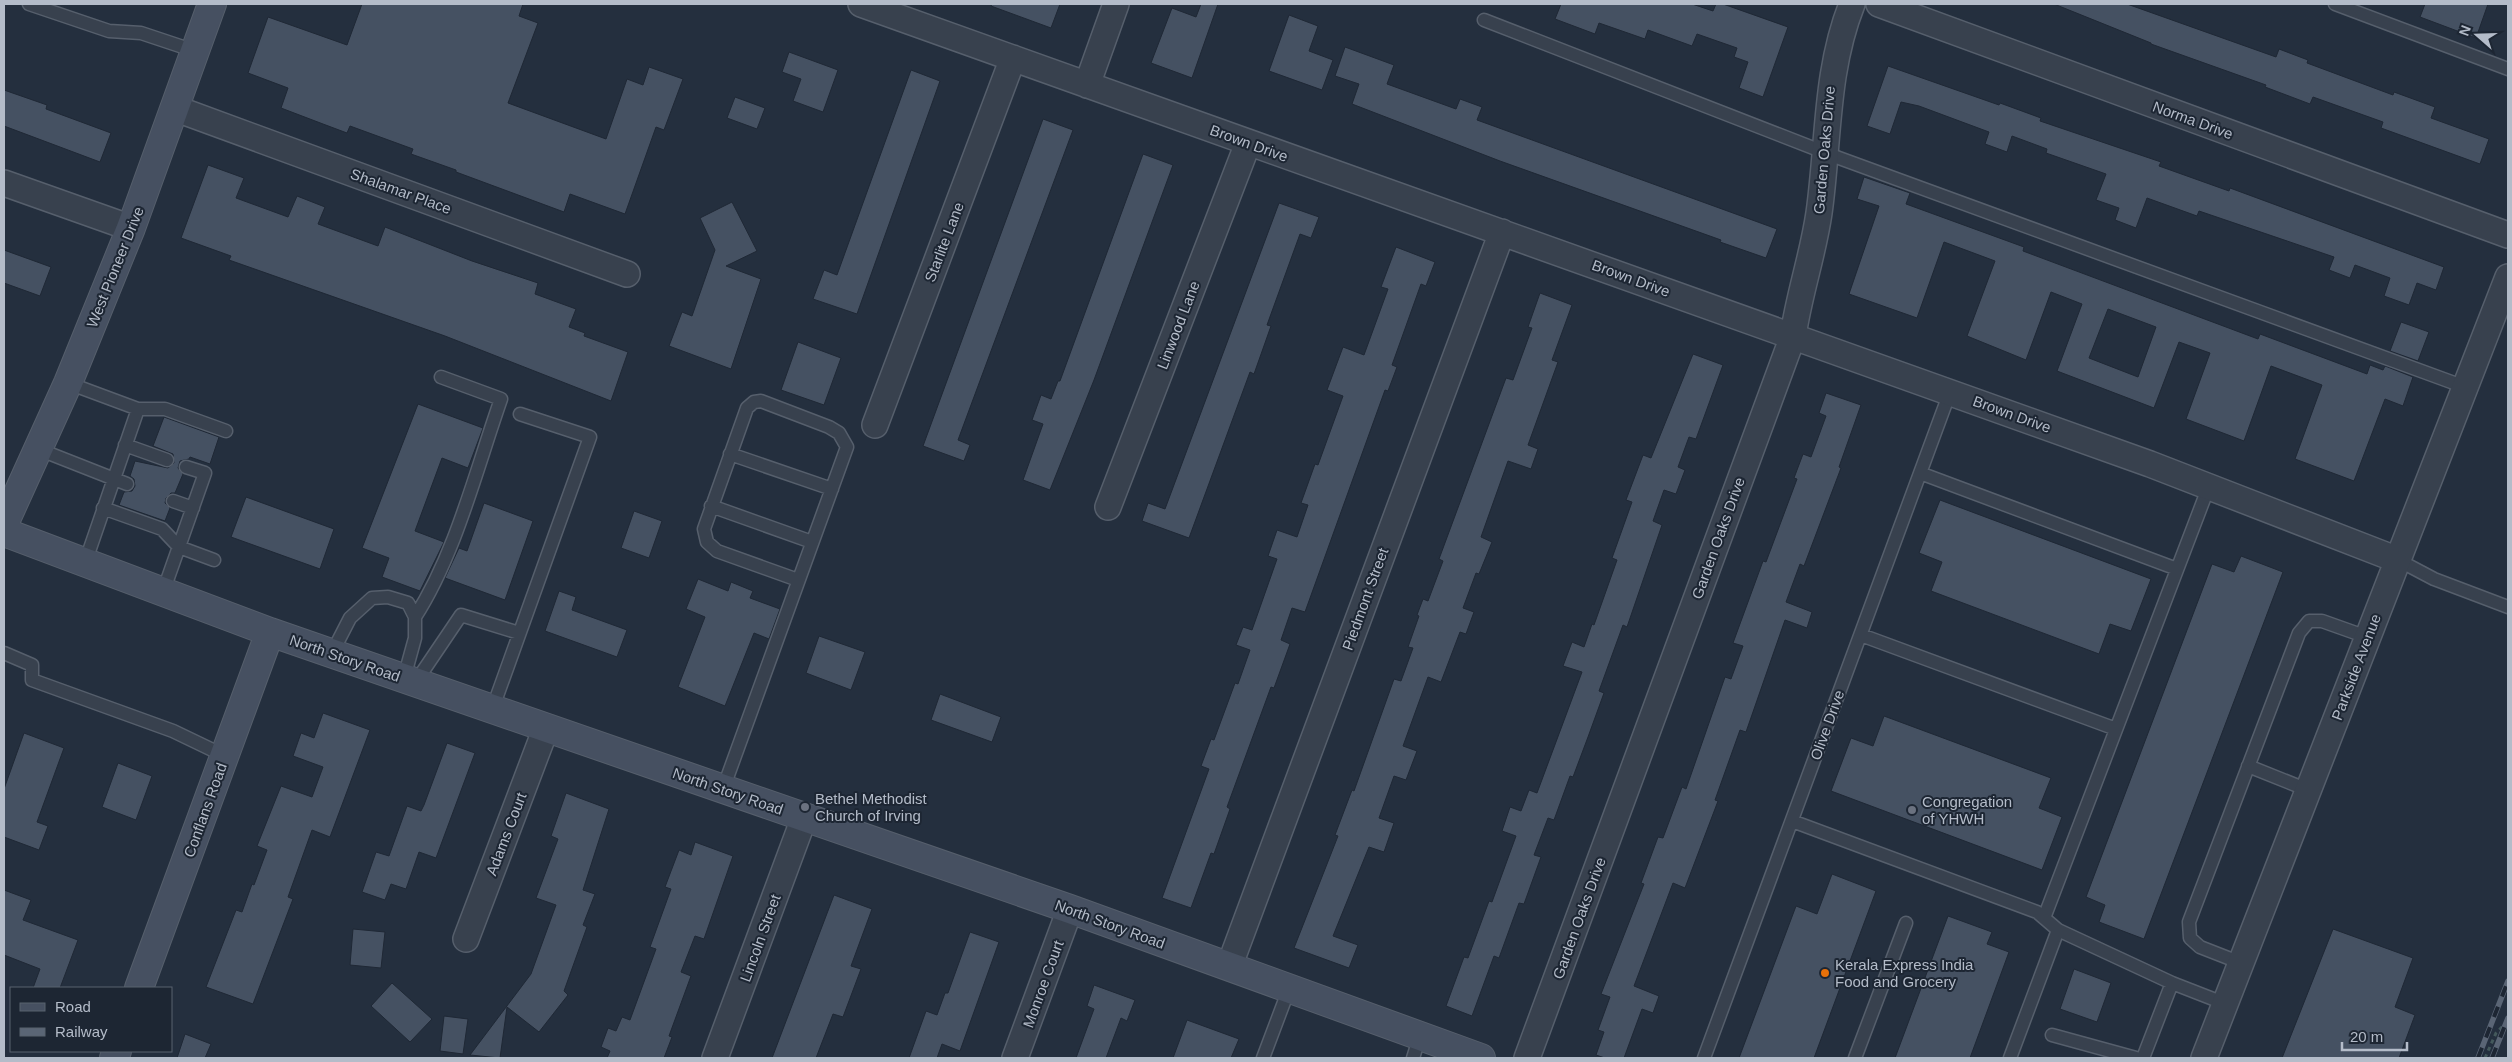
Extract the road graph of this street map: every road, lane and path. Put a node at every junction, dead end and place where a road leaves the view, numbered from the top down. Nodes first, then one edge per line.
1 (29, 4) edge
2 (212, 4) edge
3 (861, 4) edge
4 (1116, 4) edge
5 (1852, 4) edge
6 (1878, 4) edge
7 (2335, 4) edge
8 (1484, 20) dead end
9 (195, 51) junction
10 (1012, 58) junction
11 (2508, 68) edge
12 (1087, 84) junction
13 (174, 108) junction
14 (1248, 143) junction
15 (1824, 152) junction
16 (4, 183) edge
17 (131, 228) junction
18 (1502, 232) junction
19 (2508, 235) edge
20 (627, 274) dead end
21 (2508, 277) edge
22 (1792, 336) junction
23 (441, 377) dead end
24 (68, 383) junction
25 (2465, 387) junction
26 (1950, 392) junction
27 (138, 409) junction
28 (520, 414) dead end
29 (875, 425) dead end
30 (226, 431) dead end
31 (125, 445) junction
32 (38, 449) junction
33 (730, 454) junction
34 (167, 460) dead end
35 (186, 466) dead end
36 (1920, 473) junction
37 (114, 479) junction
38 (127, 484) dead end
39 (2209, 486) junction
40 (832, 489) junction
41 (173, 501) dead end
42 (712, 506) junction
43 (1108, 507) dead end
44 (104, 508) junction
45 (193, 508) junction
46 (4, 524) edge
47 (4, 532) edge
48 (812, 542) junction
49 (180, 547) junction
50 (214, 560) dead end
51 (2398, 560) junction
52 (85, 563) junction
53 (2178, 569) junction
54 (798, 580) junction
55 (164, 592) junction
56 (2508, 607) edge
57 (415, 617) junction
58 (270, 632) junction
59 (519, 633) junction
60 (1861, 634) junction
61 (2367, 637) junction
62 (4, 653) edge
63 (332, 654) junction
64 (409, 681) junction
65 (492, 710) junction
66 (546, 728) junction
67 (2116, 729) junction
68 (225, 756) junction
69 (2248, 766) junction
70 (723, 789) junction
71 (2308, 790) junction
72 (804, 818) junction
73 (1792, 821) junction
74 (1070, 909) junction
75 (2044, 918) junction
76 (1906, 923) dead end
77 (2058, 930) junction
78 (466, 939) dead end
79 (2241, 963) junction
80 (1228, 967) junction
81 (2172, 983) junction
82 (140, 987) edge
83 (1289, 988) junction
84 (2226, 1004) junction
85 (2508, 1021) edge
86 (2052, 1035) dead end
87 (1417, 1047) edge
88 (715, 1058) edge
89 (1015, 1058) edge
90 (1263, 1058) edge
91 (1481, 1058) edge
92 (1527, 1058) edge
93 (1704, 1058) edge
94 (1855, 1058) edge
95 (2010, 1058) edge
96 (2136, 1058) edge
97 (2143, 1058) edge
98 (2204, 1058) edge
99 (2485, 1058) edge

1 - 9 lane
2 - 9 main road, West Pioneer Drive
3 - 10 street, Brown Drive
4 - 12 street
5 - 15 street, Garden Oaks Drive
6 - 19 street, Norma Drive
7 - 11 lane
8 - 15 lane
9 - 13 main road, West Pioneer Drive
10 - 12 street, Brown Drive
10 - 29 street, Starlite Lane
12 - 14 street, Brown Drive
13 - 17 main road, West Pioneer Drive
13 - 20 street, Shalamar Place
14 - 18 street, Brown Drive
14 - 43 street, Linwood Lane
15 - 22 street, Garden Oaks Drive
15 - 25 lane
16 - 17 street
17 - 24 main road, West Pioneer Drive
18 - 22 street, Brown Drive
18 - 80 street, Piedmont Street
21 - 25 street, Parkside Avenue
22 - 26 street, Brown Drive
22 - 92 street, Garden Oaks Drive
23 - 57 lane
24 - 27 lane
24 - 32 main road, West Pioneer Drive
25 - 51 street, Parkside Avenue
26 - 36 lane, Olive Drive
26 - 39 street, Brown Drive
27 - 30 lane
27 - 31 lane
28 - 59 lane
31 - 34 lane
31 - 37 lane
32 - 37 lane
32 - 46 main road, West Pioneer Drive
33 - 40 lane
33 - 40 lane
33 - 42 lane
35 - 45 lane
36 - 53 lane
36 - 60 lane, Olive Drive
37 - 38 lane
37 - 44 lane
39 - 51 street, Brown Drive
39 - 53 lane
40 - 48 lane
41 - 45 lane
42 - 48 lane
42 - 54 lane
44 - 49 lane
44 - 52 lane
45 - 49 lane
47 - 52 main road, North Story Road
48 - 54 lane
49 - 50 lane
49 - 55 lane
51 - 56 lane
51 - 61 street, Parkside Avenue
52 - 55 main road, North Story Road
53 - 67 lane
54 - 70 lane
55 - 58 main road, North Story Road
57 - 63 lane
57 - 64 lane
58 - 63 main road, North Story Road
58 - 68 main road, Conflans Road
59 - 64 lane
59 - 65 lane
60 - 67 lane
60 - 73 lane, Olive Drive
61 - 69 lane
61 - 71 street, Parkside Avenue
62 - 68 lane
63 - 64 main road, North Story Road
64 - 65 main road, North Story Road
65 - 66 main road, North Story Road
66 - 70 main road, North Story Road
66 - 78 street, Adams Court
67 - 75 lane
68 - 82 main road, Conflans Road
69 - 71 lane
69 - 79 lane
70 - 72 main road, North Story Road
71 - 79 street, Parkside Avenue
72 - 74 main road, North Story Road
72 - 88 street, Lincoln Street
73 - 75 lane
73 - 93 lane, Olive Drive
74 - 80 main road, North Story Road
74 - 89 street, Monroe Court
75 - 77 lane
76 - 94 lane
77 - 81 lane
77 - 95 lane
79 - 84 street, Parkside Avenue
80 - 83 main road, North Story Road
81 - 84 lane
81 - 97 lane
83 - 87 main road, North Story Road
83 - 90 lane
84 - 98 street, Parkside Avenue
85 - 99 path
86 - 96 lane
87 - 91 main road, North Story Road

